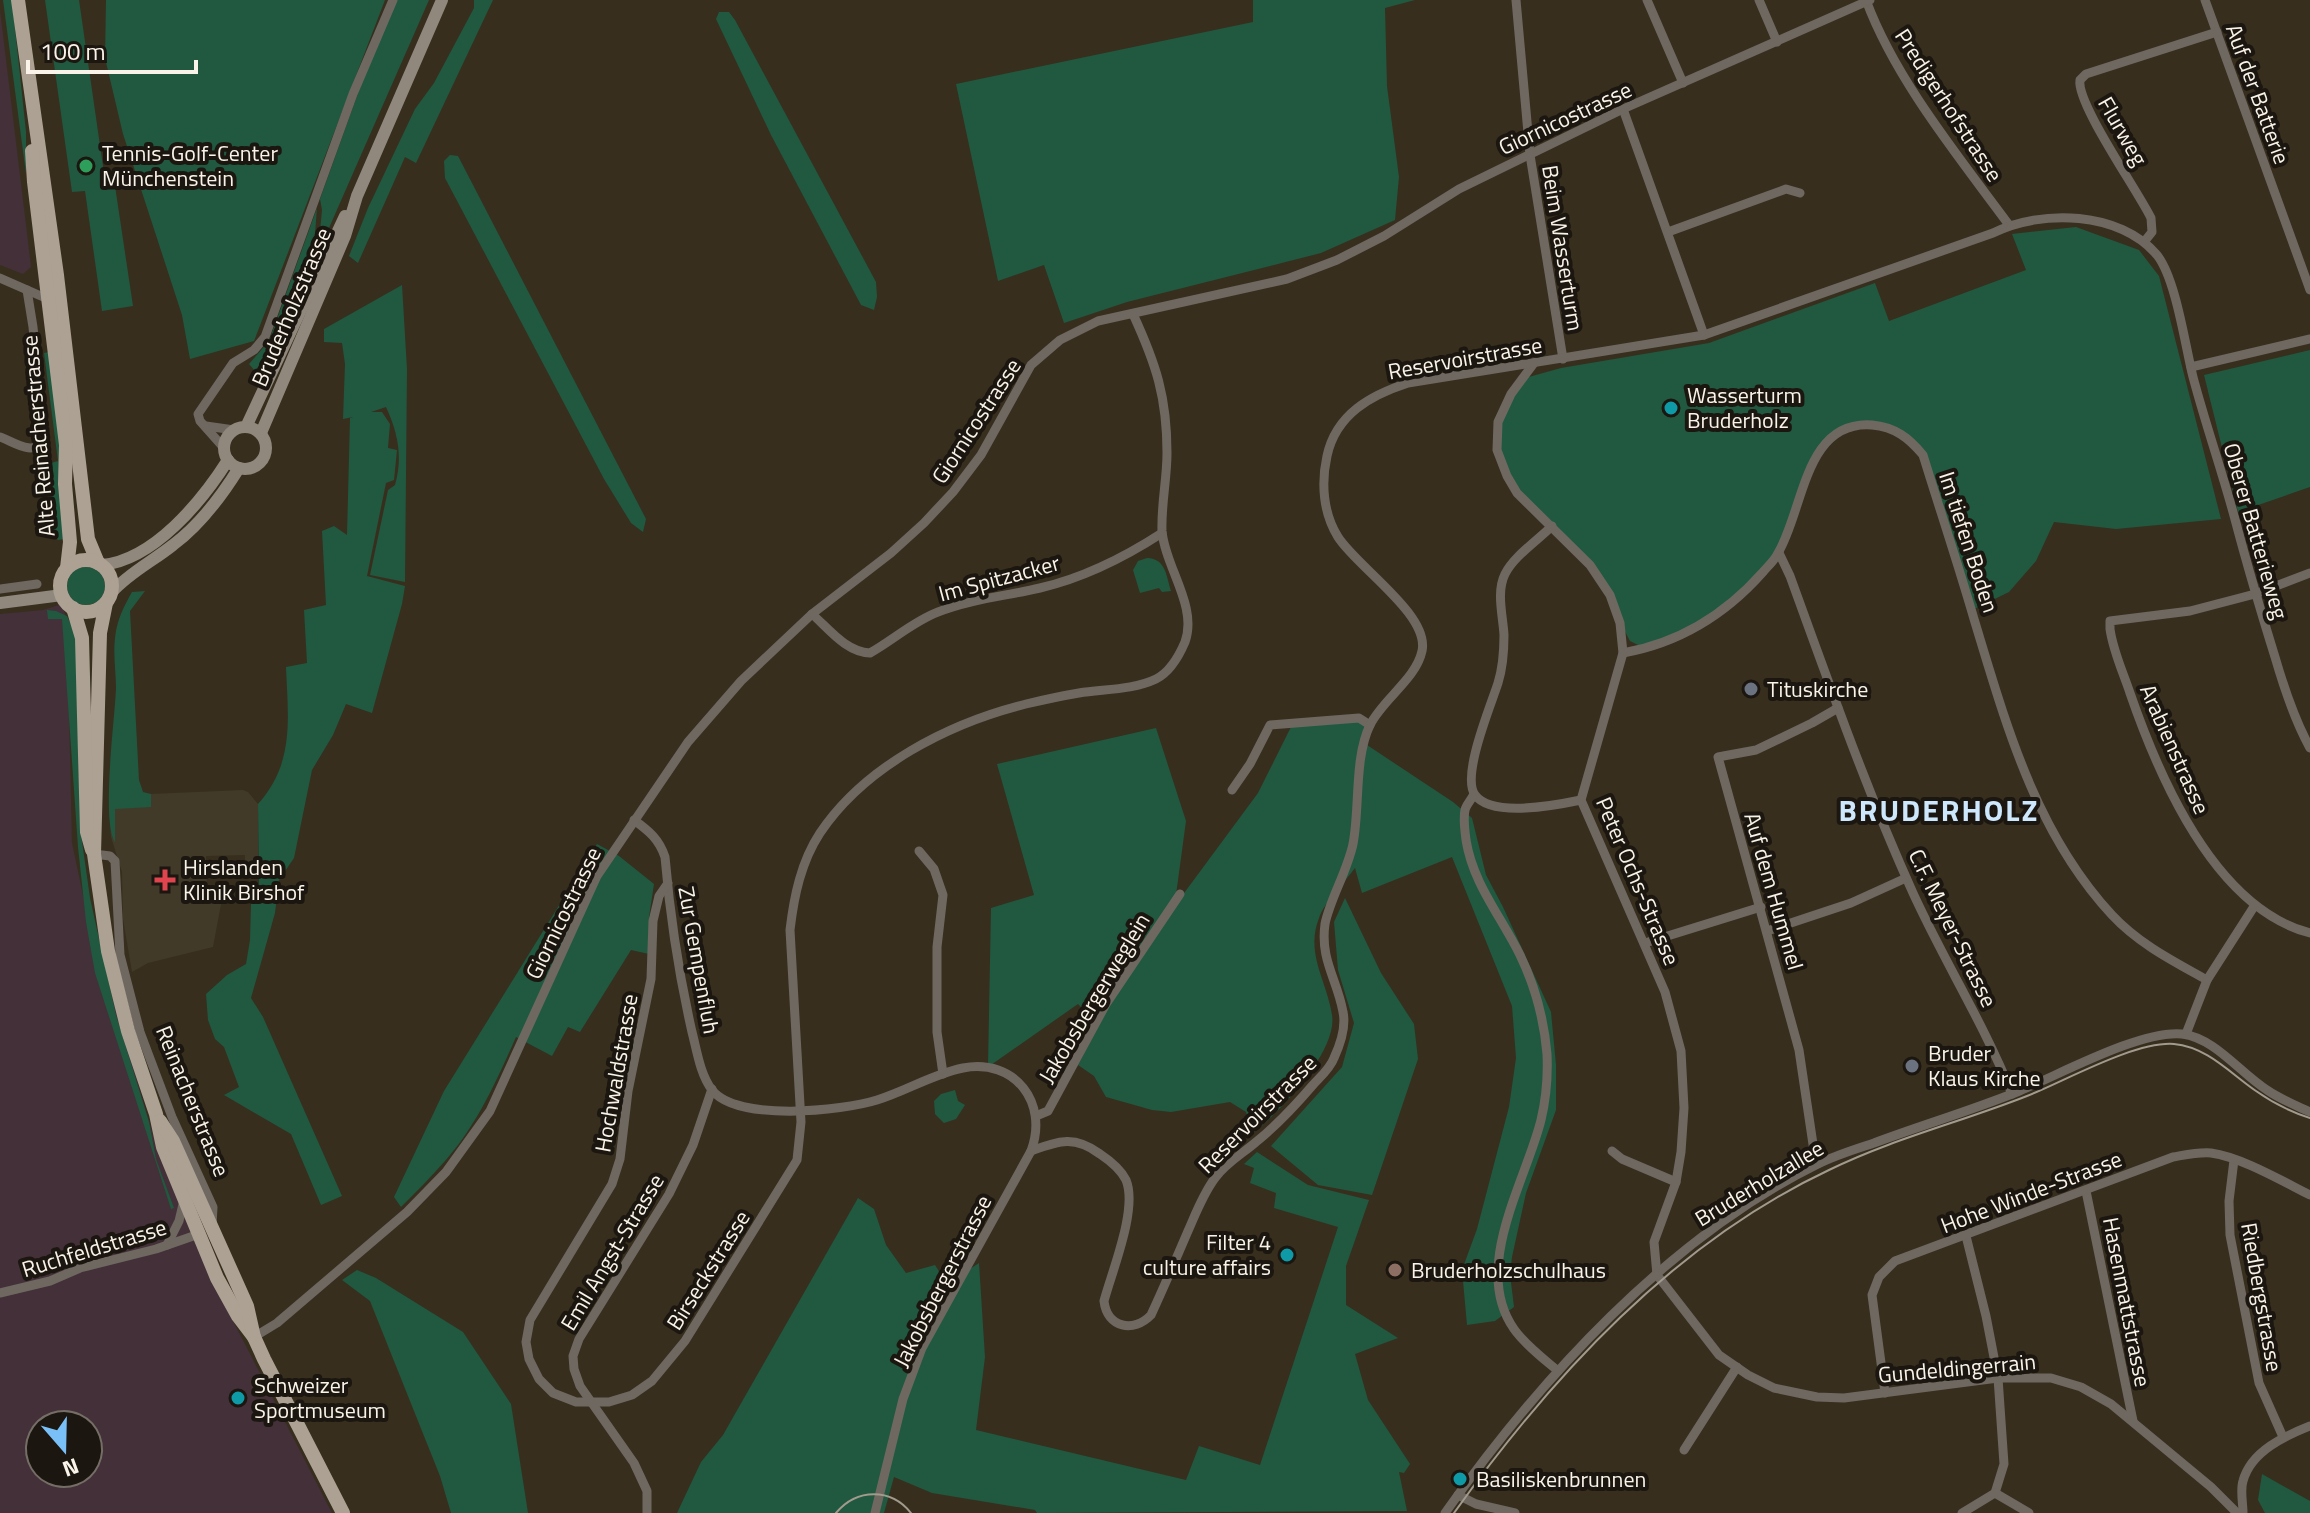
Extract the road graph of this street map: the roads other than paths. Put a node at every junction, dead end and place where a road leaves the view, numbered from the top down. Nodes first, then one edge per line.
1 (18, 0) edge
2 (393, 0) edge
3 (442, 0) edge
4 (1516, 0) edge
5 (1647, 0) edge
6 (1759, 0) edge
7 (2205, 0) edge
8 (1868, 1) edge
9 (2217, 32) junction
10 (1777, 42) junction
11 (1683, 83) junction
12 (1623, 109) junction
13 (1530, 155) junction
14 (1800, 193) dead end
15 (357, 196) junction
16 (2009, 225) junction
17 (1668, 232) junction
18 (2144, 242) junction
19 (0, 278) edge
20 (27, 290) junction
21 (2310, 290) edge
22 (54, 302) junction
23 (1133, 314) junction
24 (1704, 335) junction
25 (2310, 339) edge
26 (1563, 359) junction
27 (1534, 363) junction
28 (2191, 367) junction
29 (206, 426) junction
30 (240, 428) junction
31 (261, 433) junction
32 (0, 437) edge
33 (230, 459) junction
34 (1552, 526) junction
35 (1162, 533) junction
36 (1779, 553) junction
37 (100, 564) junction
38 (67, 568) junction
39 (2310, 573) edge
40 (37, 584) dead end
41 (0, 589) edge
42 (2255, 594) junction
43 (62, 595) junction
44 (109, 597) junction
45 (0, 603) edge
46 (73, 608) junction
47 (812, 614) junction
48 (1623, 653) junction
49 (1838, 708) junction
50 (1370, 725) junction
51 (2310, 748) edge
52 (1232, 790) dead end
53 (1474, 794) junction
54 (1581, 800) junction
55 (634, 820) junction
56 (919, 851) dead end
57 (94, 854) junction
58 (1906, 878) junction
59 (668, 883) junction
60 (1180, 894) dead end
61 (2255, 905) junction
62 (1761, 907) junction
63 (1767, 931) junction
64 (2310, 933) edge
65 (1645, 943) junction
66 (2207, 980) junction
67 (2186, 1034) junction
68 (943, 1074) junction
69 (712, 1089) junction
70 (2012, 1094) junction
71 (801, 1110) junction
72 (2310, 1112) edge
73 (156, 1114) junction
74 (1036, 1116) junction
75 (1031, 1151) junction
76 (1612, 1151) dead end
77 (2234, 1160) junction
78 (1819, 1163) junction
79 (1676, 1182) junction
80 (2086, 1191) junction
81 (2310, 1195) edge
82 (184, 1199) junction
83 (205, 1232) junction
84 (1966, 1236) junction
85 (167, 1245) junction
86 (1657, 1275) junction
87 (0, 1293) edge
88 (254, 1337) junction
89 (1737, 1367) junction
90 (1558, 1371) junction
91 (1998, 1378) junction
92 (1885, 1393) junction
93 (591, 1403) junction
94 (2133, 1421) junction
95 (2310, 1426) edge
96 (2283, 1437) junction
97 (1684, 1450) dead end
98 (1995, 1493) junction
99 (1458, 1495) junction
100 (1968, 1512) edge
101 (343, 1513) edge
102 (647, 1513) edge
103 (875, 1513) edge
104 (1445, 1513) edge
105 (1515, 1513) edge
106 (2029, 1513) edge
107 (2240, 1513) edge

1 - 22 main road, Alte Reinacherstrasse
2 - 29 street
3 - 15 main road, Bruderholzstrasse
4 - 13 street, Beim Wasserturm
5 - 11 street
6 - 10 street
7 - 9 street, Auf der Batterie
8 - 10 street, Giornicostrasse
8 - 16 street, Predigerhofstrasse
9 - 18 street, Flurweg
9 - 21 street, Auf der Batterie
10 - 11 street, Giornicostrasse
11 - 12 street, Giornicostrasse
12 - 13 street, Giornicostrasse
12 - 17 street
13 - 23 street, Giornicostrasse
13 - 26 street, Beim Wasserturm
14 - 17 street
15 - 30 main road, Bruderholzstrasse
15 - 31 main road, Bruderholzstrasse
16 - 18 street, Reservoirstrasse
16 - 24 street, Reservoirstrasse
17 - 24 street
18 - 28 street
19 - 20 street
20 - 22 street
20 - 32 street
22 - 37 main road, Alte Reinacherstrasse
22 - 38 main road, Alte Reinacherstrasse
23 - 35 street
23 - 47 street, Giornicostrasse
24 - 26 street, Reservoirstrasse
25 - 28 street
26 - 27 street, Reservoirstrasse
27 - 34 street, Peter Ochs-Strasse
27 - 50 street, Reservoirstrasse
28 - 42 street, Oberer Batterieweg
29 - 30 street
29 - 33 street
30 - 31 main road
30 - 33 main road
31 - 33 main road
33 - 37 main road
33 - 44 main road
34 - 48 street, Peter Ochs-Strasse
34 - 53 street
35 - 47 street, Im Spitzacker
35 - 71 street, Birseckstrasse
36 - 48 street, Im tiefen Boden
36 - 49 street, C.F. Meyer-Strasse
36 - 66 street, Im tiefen Boden
37 - 38 main road
37 - 44 main road
38 - 43 main road
39 - 42 street
40 - 41 street
42 - 51 street, Oberer Batterieweg
42 - 61 street, Arabienstrasse
43 - 45 main road
43 - 46 main road
44 - 46 main road
44 - 57 main road, Reinacherstrasse
46 - 57 main road, Reinacherstrasse
47 - 55 street, Giornicostrasse
48 - 54 street, Peter Ochs-Strasse
49 - 58 street, C.F. Meyer-Strasse
49 - 62 street, Auf dem Hummel
50 - 52 street
50 - 75 street, Reservoirstrasse
53 - 54 street
53 - 90 street
54 - 65 street, Peter Ochs-Strasse
55 - 59 street, Zur Gempenfluh
55 - 88 street, Giornicostrasse
56 - 68 street
57 - 73 main road, Reinacherstrasse
57 - 83 street, Reinacherstrasse
58 - 63 street
58 - 70 street, C.F. Meyer-Strasse
59 - 69 street, Zur Gempenfluh
59 - 93 street, Hochwaldstrasse
60 - 74 street, Jakobsbergerweglein
61 - 64 street, Arabienstrasse
61 - 66 street
62 - 63 street, Auf dem Hummel
62 - 65 street
63 - 78 street, Auf dem Hummel
65 - 79 street, Peter Ochs-Strasse
66 - 67 street
67 - 70 street, Bruderholzallee
67 - 72 street
68 - 71 street
68 - 74 street
69 - 71 street
69 - 93 street, Emil Angst-Strasse
70 - 78 street, Bruderholzallee
71 - 93 street, Birseckstrasse
73 - 82 main road, Reinacherstrasse
73 - 83 main road, Reinacherstrasse
74 - 75 street, Jakobsbergerstrasse
75 - 103 street, Jakobsbergerstrasse
76 - 79 street
77 - 80 street, Hohe Winde-Strasse
77 - 81 street, Hohe Winde-Strasse
77 - 96 street, Riedbergstrasse
78 - 86 street, Bruderholzallee
79 - 86 street, Peter Ochs-Strasse
80 - 84 street, Hohe Winde-Strasse
80 - 94 street, Hasenmattstrasse
82 - 83 main road, Reinacherstrasse
82 - 85 street
83 - 85 street, Ruchfeldstrasse
83 - 88 main road, Reinacherstrasse
84 - 91 street
84 - 92 street, Hohe Winde-Strasse
85 - 87 street, Ruchfeldstrasse
86 - 89 street, Gundeldingerrain
86 - 90 street, Bruderholzallee
88 - 101 main road, Reinacherstrasse
89 - 92 street, Gundeldingerrain
89 - 97 street
90 - 99 street, Bruderholzallee
91 - 92 street, Gundeldingerrain
91 - 94 street, Gundeldingerrain
91 - 98 street
93 - 102 street, Emil Angst-Strasse
94 - 107 street, Gundeldingerrain
95 - 96 street
96 - 107 street
98 - 100 street
98 - 106 street
99 - 104 street, Bruderholzallee
99 - 105 street

